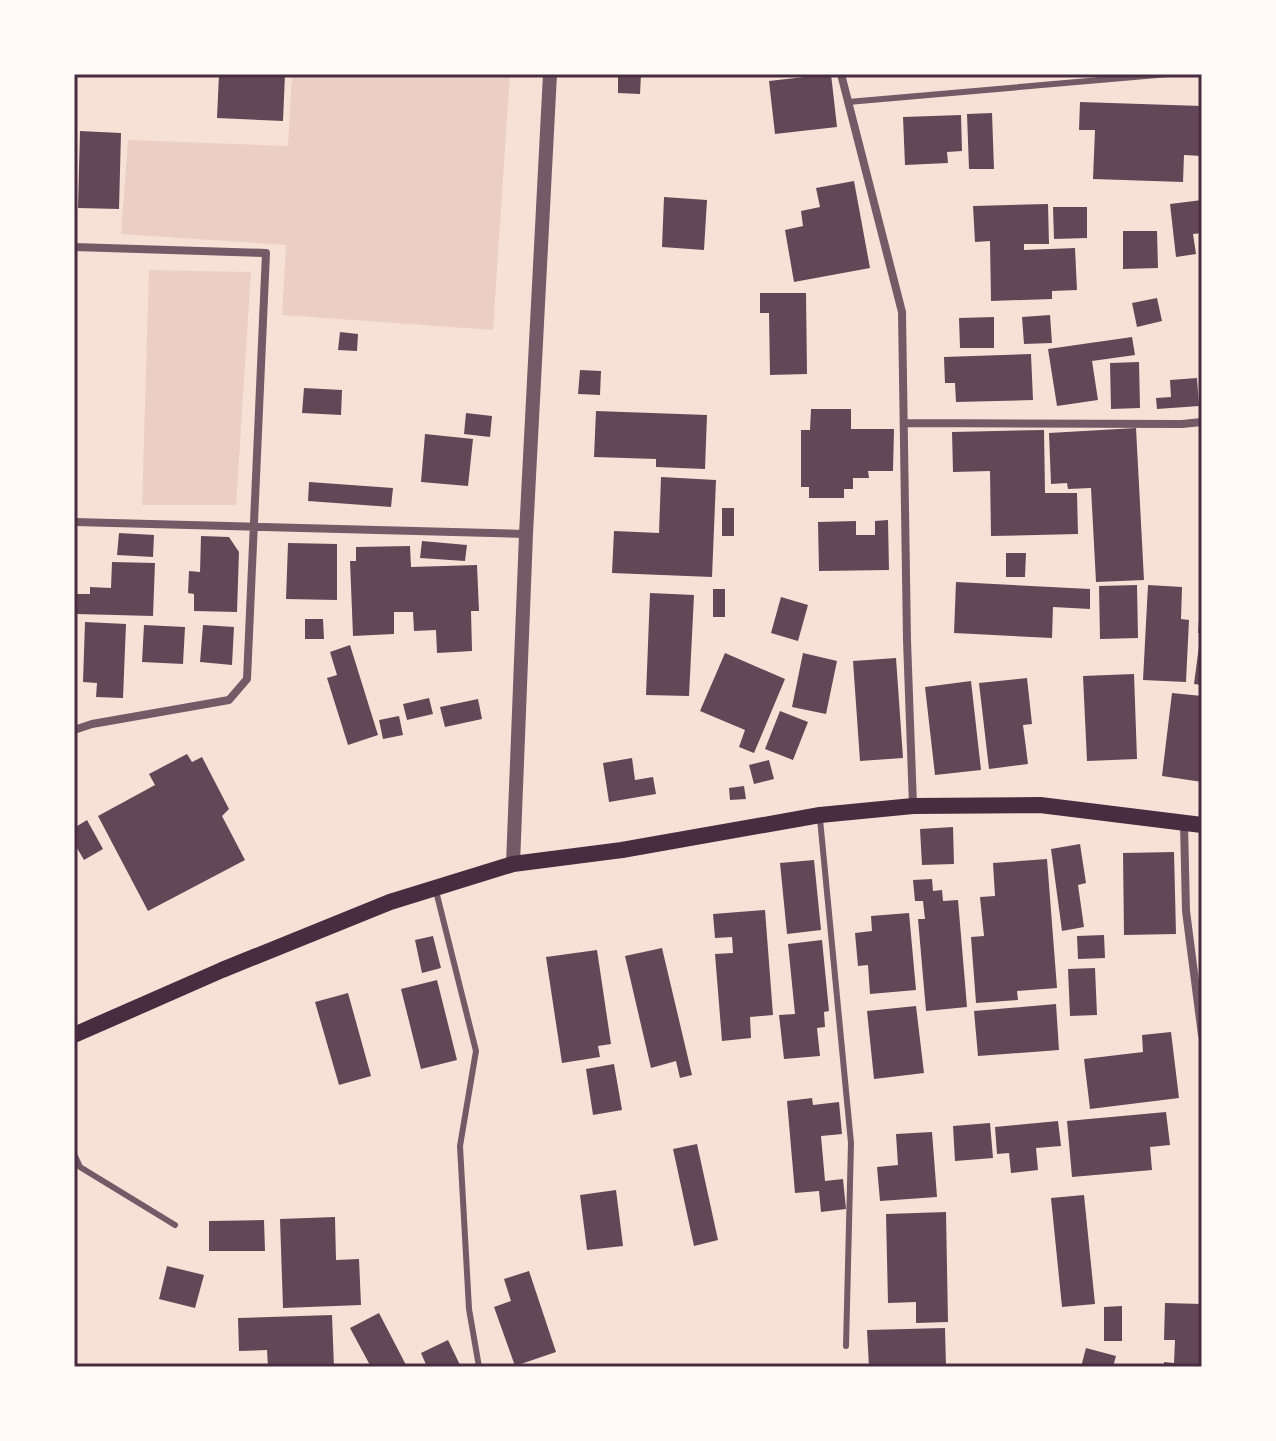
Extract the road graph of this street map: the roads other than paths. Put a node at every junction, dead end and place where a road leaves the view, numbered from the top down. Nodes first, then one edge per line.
1 (550, 74) edge
2 (841, 74) edge
3 (1169, 74) edge
4 (848, 102) junction
5 (74, 247) edge
6 (1202, 422) edge
7 (905, 423) junction
8 (74, 522) edge
9 (253, 525) junction
10 (526, 534) junction
11 (74, 730) edge
12 (913, 806) junction
13 (820, 815) junction
14 (1183, 822) junction
15 (1202, 825) edge
16 (513, 864) junction
17 (435, 888) junction
18 (74, 1035) edge
19 (1202, 1035) edge
20 (74, 1154) edge
21 (175, 1225) dead end
22 (846, 1346) dead end
23 (479, 1367) edge

1 - 10 street
2 - 4 street
3 - 4 lane
4 - 7 street
5 - 9 street
6 - 7 street
7 - 12 street
8 - 9 street
9 - 10 street
9 - 11 street
10 - 16 street
12 - 13 main road
12 - 14 main road
13 - 16 main road
13 - 22 lane
14 - 15 main road
14 - 19 street
16 - 17 main road
17 - 18 main road
17 - 23 lane
20 - 21 lane

